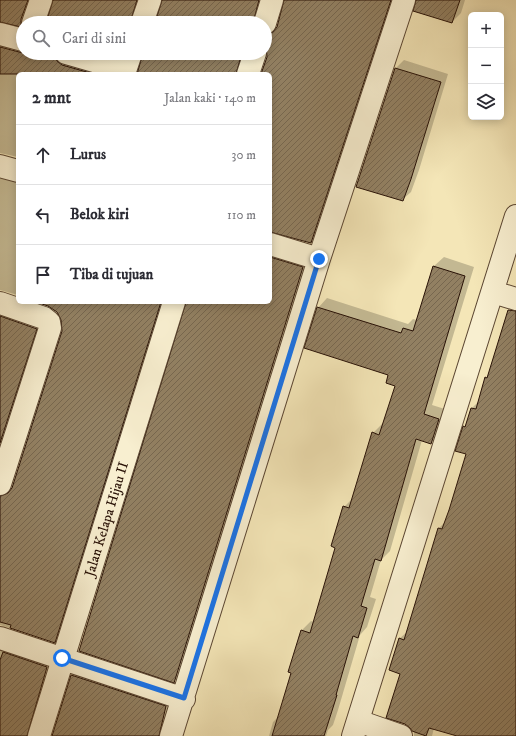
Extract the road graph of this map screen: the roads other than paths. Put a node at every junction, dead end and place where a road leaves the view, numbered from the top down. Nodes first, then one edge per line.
1 (41, 0) edge
2 (150, 0) edge
3 (272, 0) edge
4 (404, 0) edge
5 (35, 16) edge
6 (144, 16) edge
7 (267, 16) edge
8 (0, 34) edge
9 (16, 38) edge
10 (98, 60) edge
11 (253, 60) edge
12 (126, 66) edge
13 (249, 72) edge
14 (0, 166) edge
15 (16, 170) edge
16 (516, 216) edge
17 (272, 245) edge
18 (319, 259) junction
19 (493, 292) junction
20 (516, 299) edge
21 (0, 303) edge
22 (173, 304) edge
23 (0, 484) edge
24 (0, 638) edge
25 (62, 658) junction
26 (184, 698) junction
27 (355, 729) edge
28 (38, 736) edge
29 (171, 736) edge
30 (401, 736) edge

1 - 5 street
2 - 6 street
3 - 7 street
4 - 18 street
8 - 9 street
10 - 12 street
11 - 13 street
14 - 15 street
16 - 19 street
17 - 18 street
18 - 26 street
19 - 20 street
19 - 27 street
21 - 23 street
22 - 25 street, Jalan Kelapa Hijau II
24 - 25 street
25 - 26 street
25 - 28 street, Jalan Kelapa Hijau II
26 - 29 street
27 - 30 street

